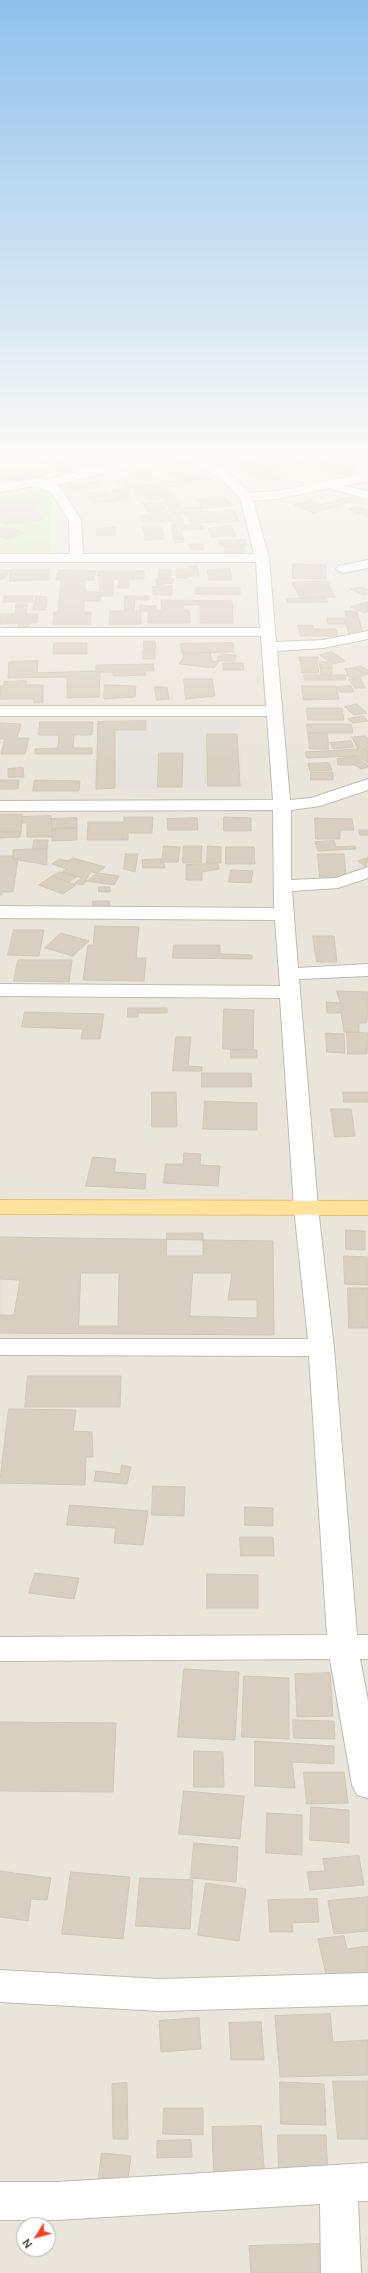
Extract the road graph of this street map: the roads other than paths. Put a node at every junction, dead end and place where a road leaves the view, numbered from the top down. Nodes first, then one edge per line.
1 (262, 558) edge
2 (368, 564) edge
3 (343, 569) dead end
4 (0, 632) edge
5 (368, 635) edge
6 (269, 640) junction
7 (0, 711) edge
8 (273, 711) junction
9 (368, 784) edge
10 (282, 805) junction
11 (0, 806) edge
12 (368, 872) edge
13 (282, 886) junction
14 (0, 912) edge
15 (284, 914) junction
16 (368, 970) edge
17 (290, 983) junction
18 (0, 990) edge
19 (0, 1207) edge
20 (306, 1208) junction
21 (368, 1208) edge
22 (0, 1347) edge
23 (321, 1348) junction
24 (356, 1647) edge
25 (0, 1649) edge
26 (368, 1785) edge
27 (0, 1986) edge
28 (368, 1990) edge
29 (353, 2183) edge
30 (0, 2201) edge
31 (341, 2273) edge

1 - 6 street
2 - 3 street
4 - 6 street
5 - 6 street
6 - 8 street
7 - 8 street
8 - 10 street
9 - 10 street
10 - 11 street
10 - 13 street
12 - 13 street
13 - 15 street
14 - 15 street
15 - 17 street
16 - 17 street
17 - 18 street
17 - 20 street
19 - 20 main road
20 - 21 main road
20 - 23 street
22 - 23 street
23 - 24 street
24 - 25 street
24 - 26 street
27 - 28 street
29 - 30 street
29 - 31 street

